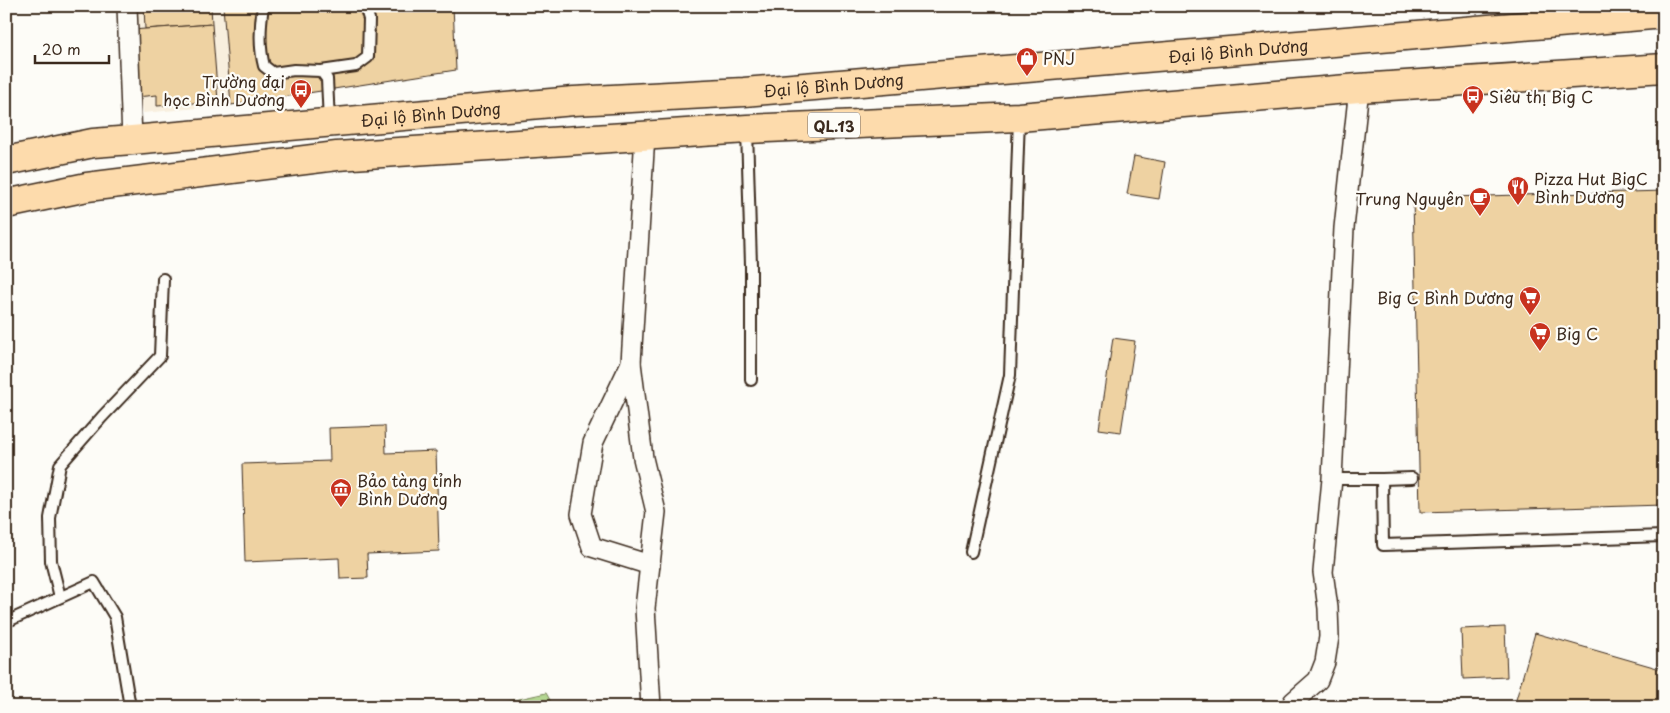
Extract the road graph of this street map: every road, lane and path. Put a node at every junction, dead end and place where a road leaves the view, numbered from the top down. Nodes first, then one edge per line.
1 (128, 6) edge
2 (263, 6) edge
3 (365, 6) edge
4 (1623, 12) edge
5 (1664, 14) edge
6 (1664, 68) edge
7 (321, 71) junction
8 (1359, 88) junction
9 (1019, 117) junction
10 (329, 123) junction
11 (747, 129) junction
12 (645, 135) junction
13 (132, 140) junction
14 (6, 161) edge
15 (6, 204) edge
16 (163, 278) dead end
17 (631, 363) junction
18 (751, 380) dead end
19 (1412, 478) dead end
20 (1332, 479) junction
21 (1382, 479) junction
22 (1664, 536) edge
23 (971, 552) dead end
24 (650, 565) junction
25 (60, 597) junction
26 (6, 622) edge
27 (130, 707) edge
28 (650, 707) edge
29 (1291, 707) edge

1 - 13 street
2 - 7 lane
3 - 7 lane
4 - 5 highway, Đại lộ Bình Dương
4 - 10 highway, Đại lộ Bình Dương
6 - 8 highway, QL.13
7 - 10 lane
8 - 9 highway, QL.13
8 - 20 street
9 - 11 highway, QL.13
9 - 23 lane
10 - 13 highway, Đại lộ Bình Dương
11 - 12 highway, QL.13
11 - 18 lane
12 - 15 highway, QL.13
12 - 17 street
13 - 14 highway, Đại lộ Bình Dương
16 - 25 lane
17 - 24 street
17 - 24 street
19 - 21 lane
20 - 21 lane
20 - 29 street
21 - 22 lane
24 - 28 street
25 - 26 lane
25 - 27 lane

